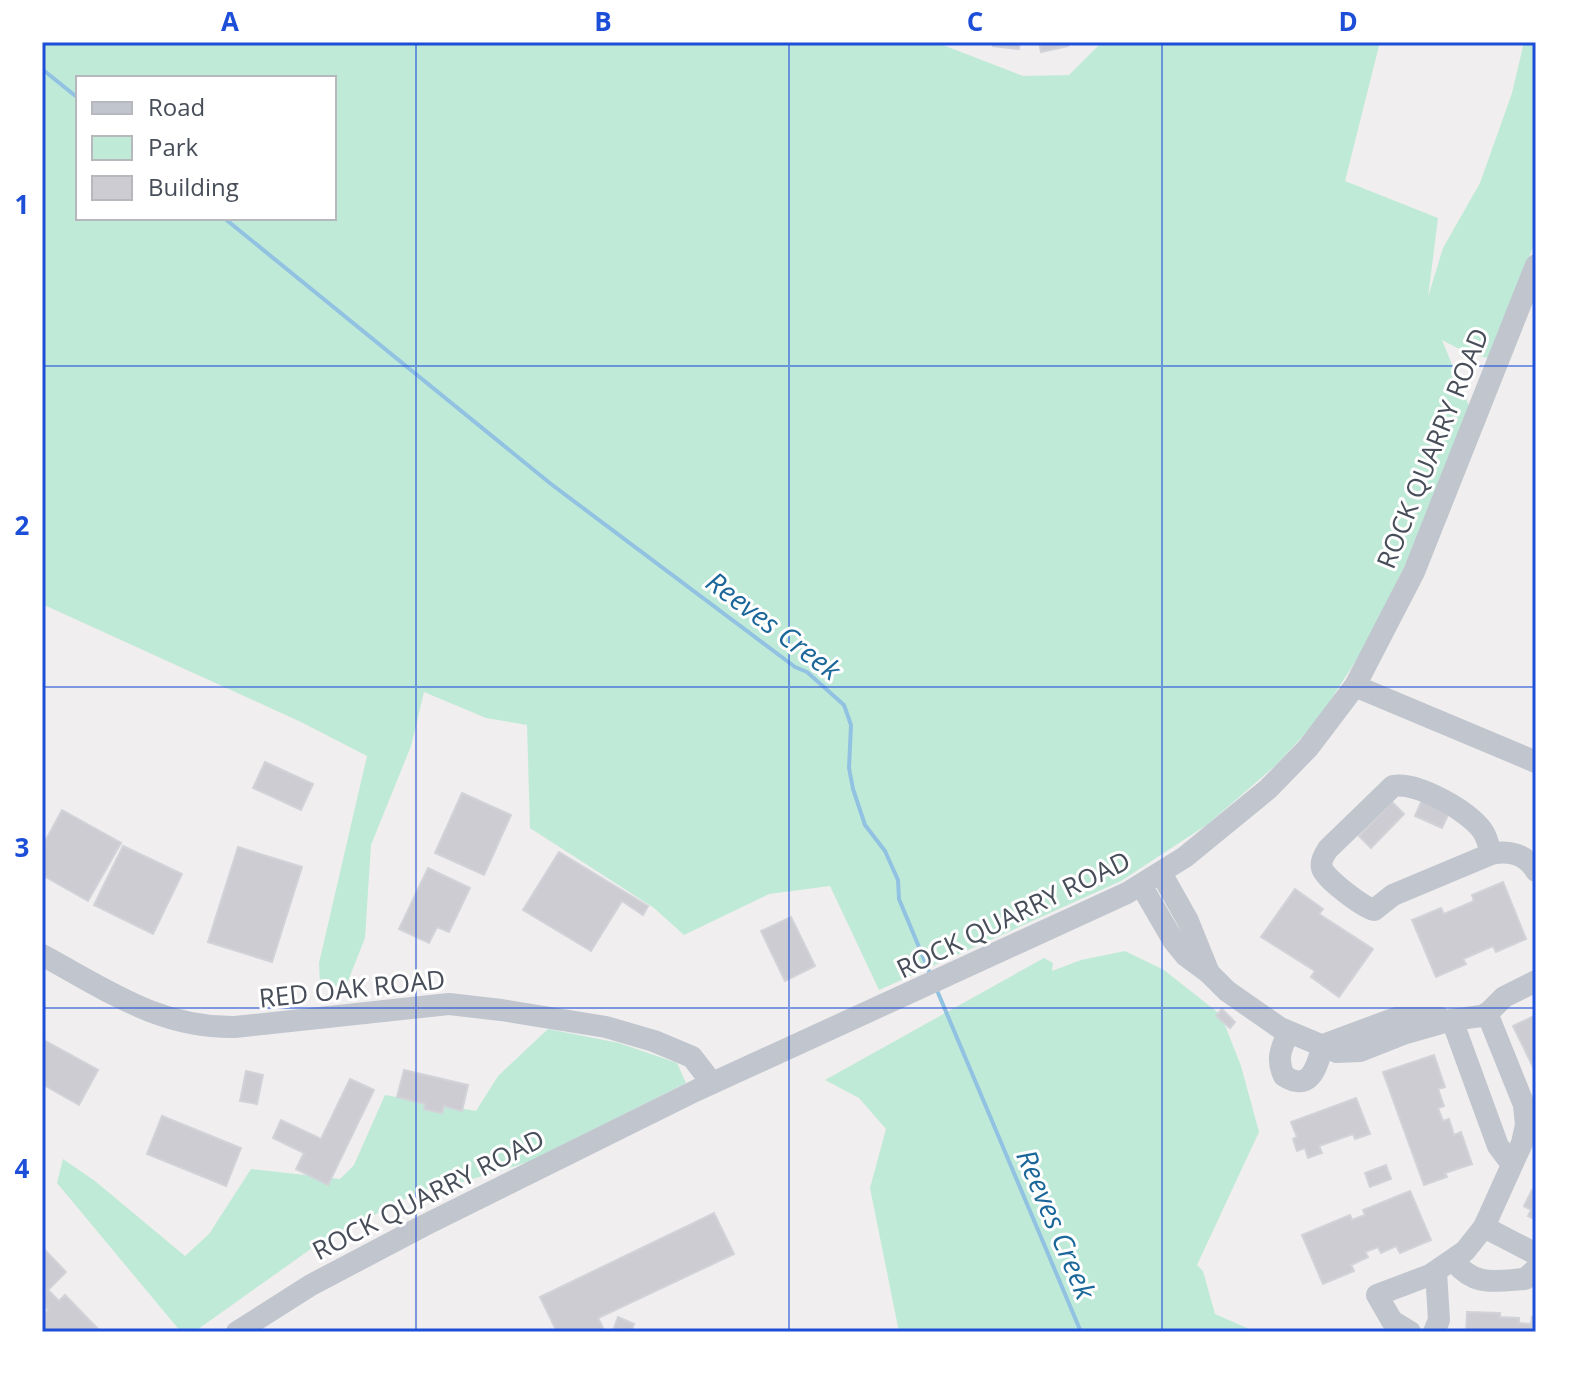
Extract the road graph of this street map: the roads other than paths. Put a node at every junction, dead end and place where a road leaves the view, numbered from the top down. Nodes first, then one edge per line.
1 (1536, 265) edge
2 (1355, 686) junction
3 (1536, 762) edge
4 (1491, 854) junction
5 (1536, 871) edge
6 (1161, 873) junction
7 (1141, 885) junction
8 (42, 955) edge
9 (1209, 973) junction
10 (1536, 981) edge
11 (1487, 1013) junction
12 (1452, 1020) junction
13 (1288, 1033) junction
14 (1323, 1045) junction
15 (712, 1083) junction
16 (1531, 1117) edge
17 (1513, 1161) junction
18 (1484, 1227) junction
19 (1536, 1254) edge
20 (1445, 1266) junction
21 (1536, 1269) edge
22 (237, 1332) edge
23 (1410, 1332) edge
24 (1434, 1332) edge

1 - 2 street, ROCK QUARRY ROAD
2 - 3 street
2 - 6 street, ROCK QUARRY ROAD
4 - 4 street
4 - 5 street
6 - 7 street, ROCK QUARRY ROAD
6 - 9 street
7 - 9 street
7 - 15 street, ROCK QUARRY ROAD
8 - 15 street, RED OAK ROAD
9 - 13 street
10 - 11 street
11 - 12 street
11 - 16 street
12 - 14 street
12 - 17 street
13 - 14 street
13 - 14 street
15 - 22 street, ROCK QUARRY ROAD
16 - 17 street
17 - 18 street
18 - 19 street
18 - 20 street
20 - 21 street
20 - 23 street
20 - 24 street

